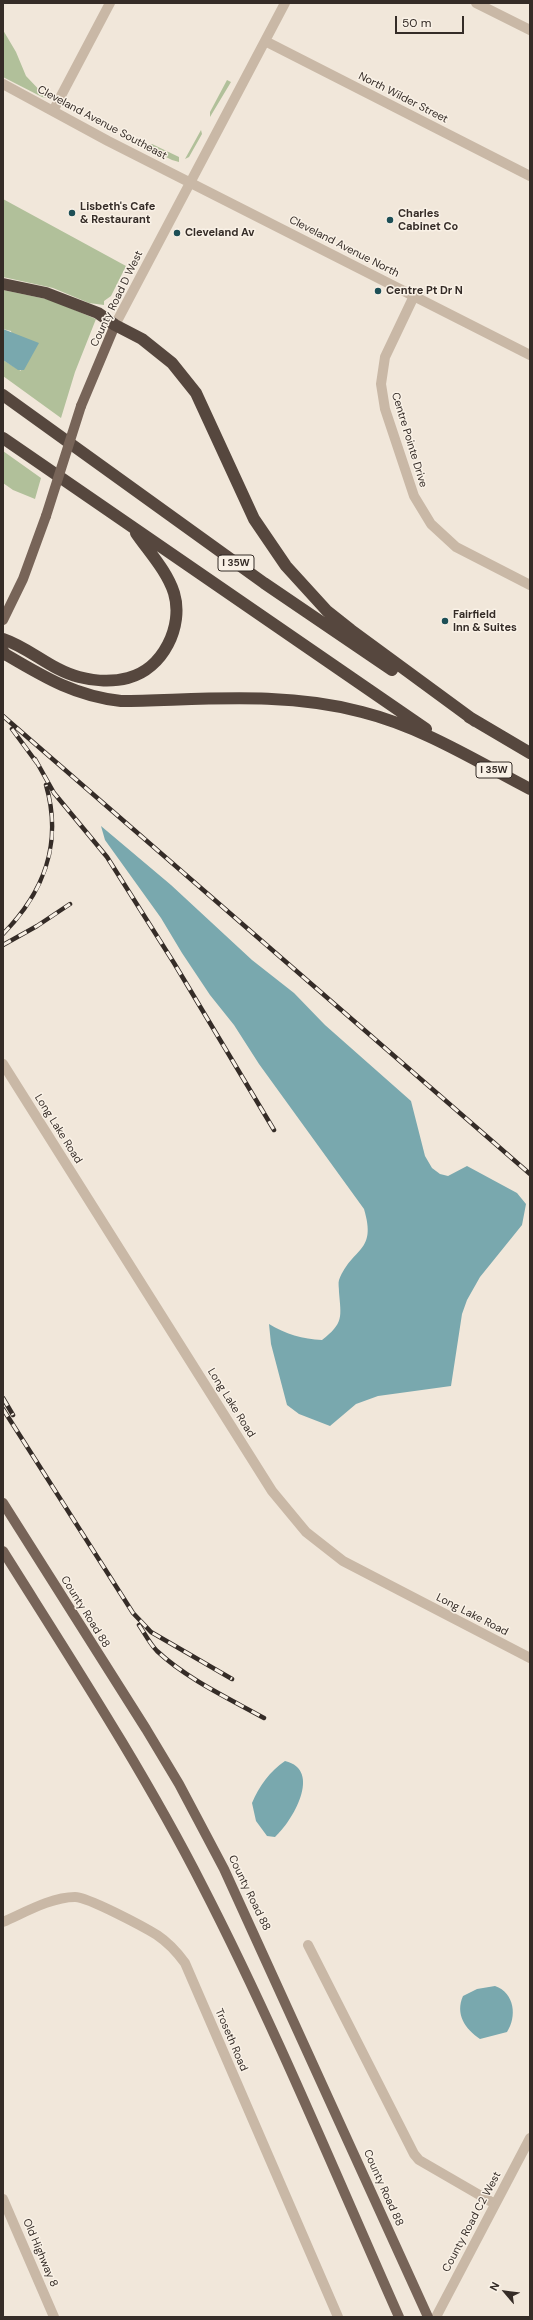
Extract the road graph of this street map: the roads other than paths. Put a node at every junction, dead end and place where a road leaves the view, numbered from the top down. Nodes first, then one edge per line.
1 (110, 3) edge
2 (285, 3) edge
3 (476, 3) edge
4 (530, 30) edge
5 (265, 41) junction
6 (3, 84) edge
7 (54, 111) junction
8 (530, 176) edge
9 (189, 182) junction
10 (3, 284) edge
11 (414, 296) junction
12 (115, 325) junction
13 (530, 355) edge
14 (3, 395) edge
15 (3, 438) edge
16 (132, 528) junction
17 (530, 585) edge
18 (3, 620) edge
19 (3, 640) edge
20 (3, 651) edge
21 (476, 722) junction
22 (459, 752) junction
23 (530, 753) edge
24 (530, 789) edge
25 (3, 1064) edge
26 (3, 1503) edge
27 (3, 1551) edge
28 (530, 1658) edge
29 (3, 1922) edge
30 (308, 1945) dead end
31 (530, 2138) edge
32 (3, 2199) edge
33 (495, 2204) junction
34 (54, 2317) edge
35 (338, 2317) edge
36 (399, 2317) edge
37 (428, 2317) edge
38 (436, 2317) edge

1 - 7 street
2 - 5 street, County Road D West
3 - 4 street
5 - 8 street, North Wilder Street
5 - 9 street, County Road D West
6 - 7 street, Cleveland Avenue Southeast
7 - 9 street, Cleveland Avenue Southeast
9 - 11 street, Cleveland Avenue North
9 - 12 street, County Road D West
10 - 12 highway
11 - 13 street, Cleveland Avenue North
11 - 17 street, Centre Pointe Drive
12 - 18 main road, County Road D West, bridge
12 - 21 highway
14 - 21 highway, I 35W
15 - 16 highway, I 35W
16 - 19 highway
16 - 22 highway, I 35W
20 - 22 highway
21 - 23 highway, I 35W
22 - 24 highway, I 35W
25 - 28 street, Long Lake Road
26 - 37 main road, County Road 88
27 - 36 main road
29 - 35 street, Troseth Road
30 - 33 street
31 - 33 street, County Road C2 West
32 - 34 street, Old Highway 8
33 - 38 street, County Road C2 West

